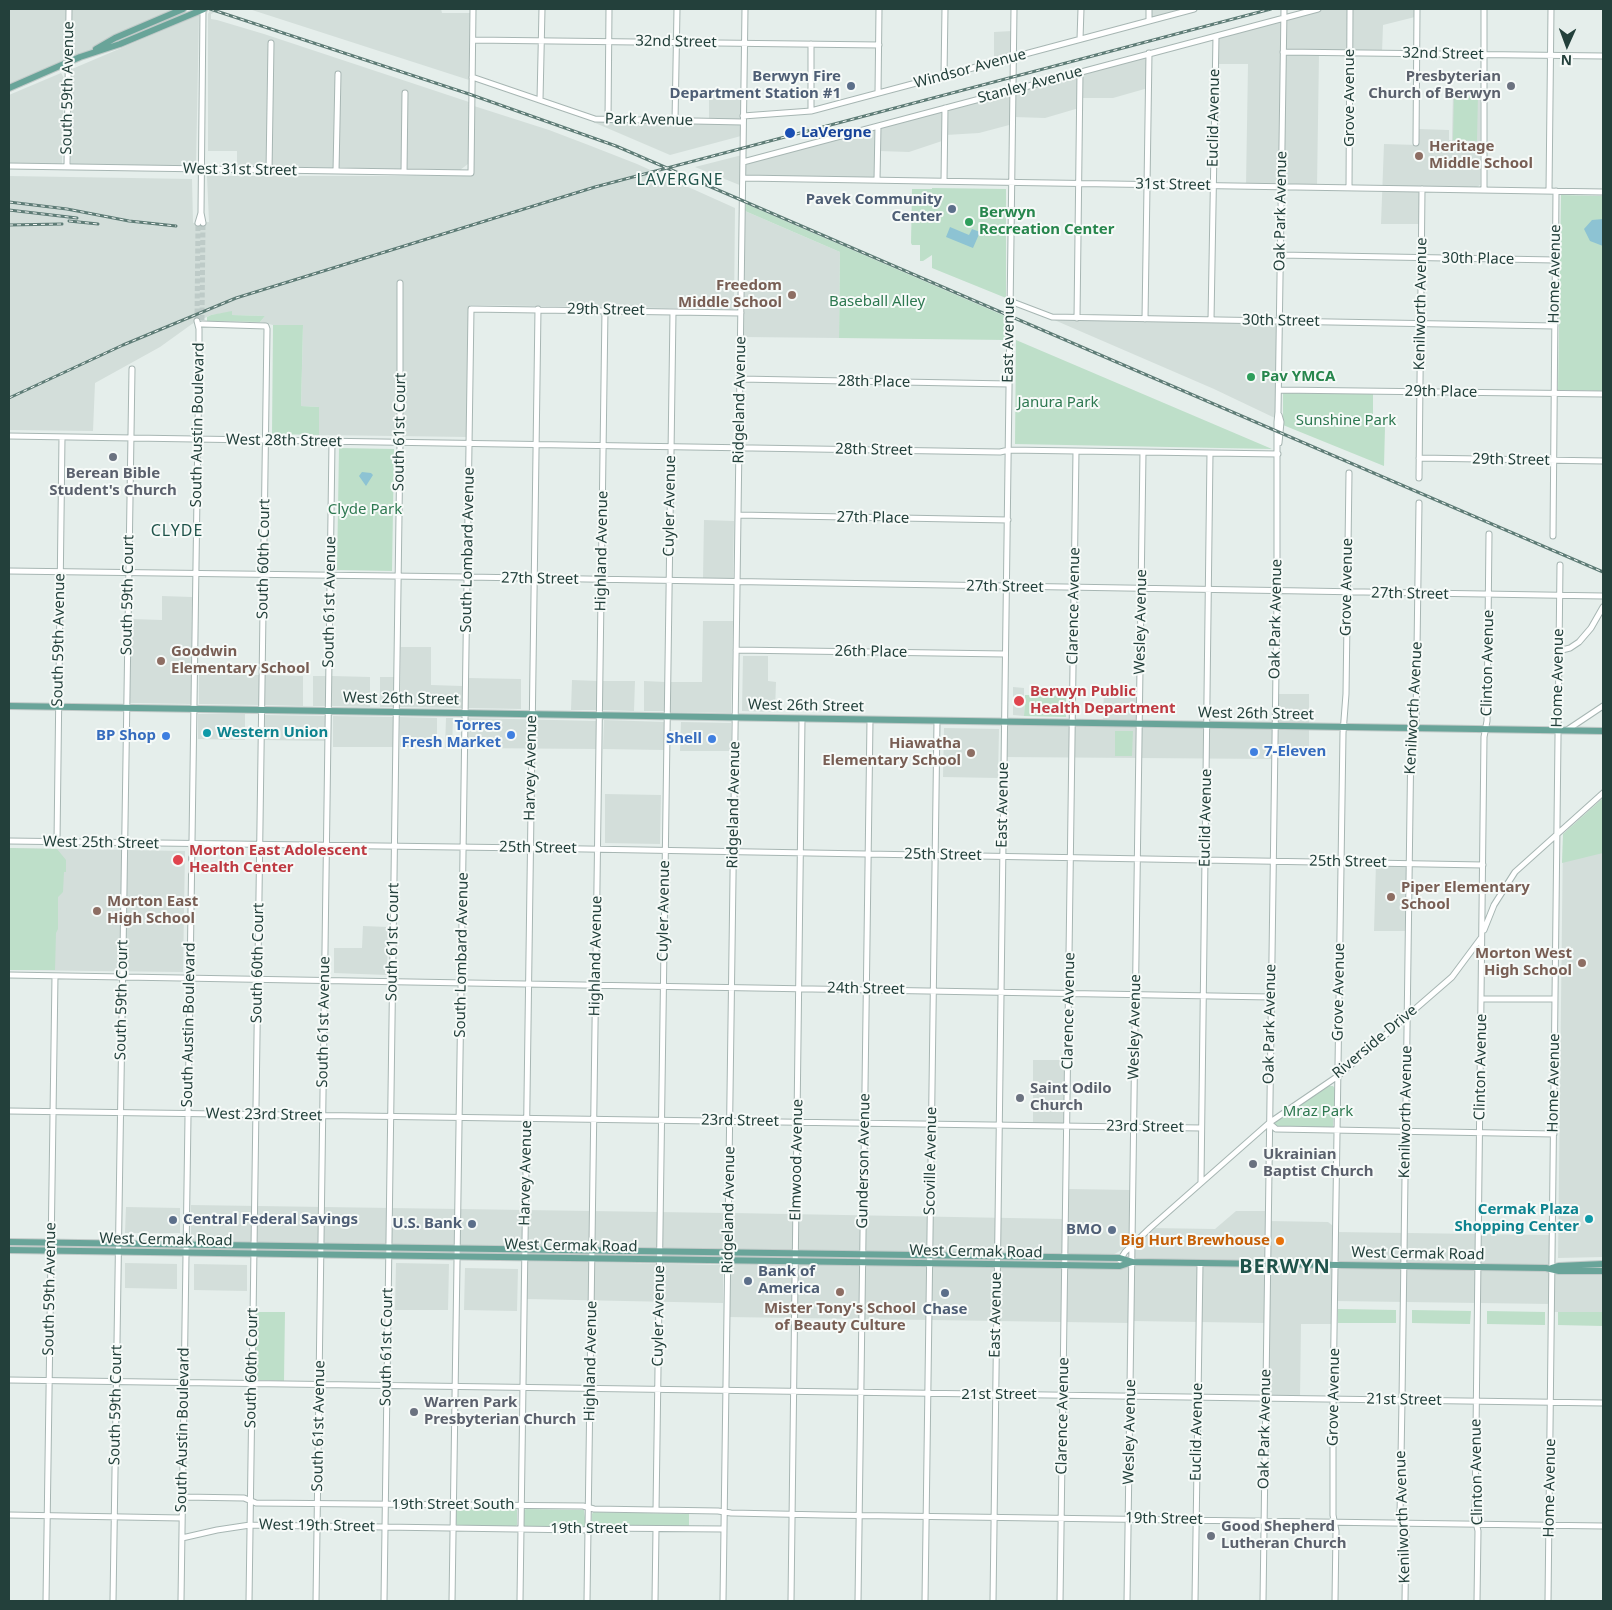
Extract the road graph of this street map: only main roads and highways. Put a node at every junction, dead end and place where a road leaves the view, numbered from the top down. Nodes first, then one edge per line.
1 (184, 9) edge
2 (204, 9) edge
3 (80, 57) junction
4 (9, 88) edge
5 (9, 706) edge
6 (1603, 731) edge
7 (9, 1242) edge
8 (9, 1250) edge
9 (321, 1250) junction
10 (389, 1252) junction
11 (1133, 1262) junction
12 (1603, 1264) edge
13 (1552, 1268) junction
14 (1603, 1271) edge

1 - 3 main road
2 - 3 main road
3 - 4 main road
5 - 6 main road, West 26th Street
7 - 9 main road, West Cermak Road
8 - 9 main road, West Cermak Road
9 - 10 main road, West Cermak Road
10 - 11 main road, West Cermak Road
10 - 11 main road, West Cermak Road
11 - 13 main road, West Cermak Road
12 - 13 main road, West Cermak Road
13 - 14 main road, West Cermak Road

